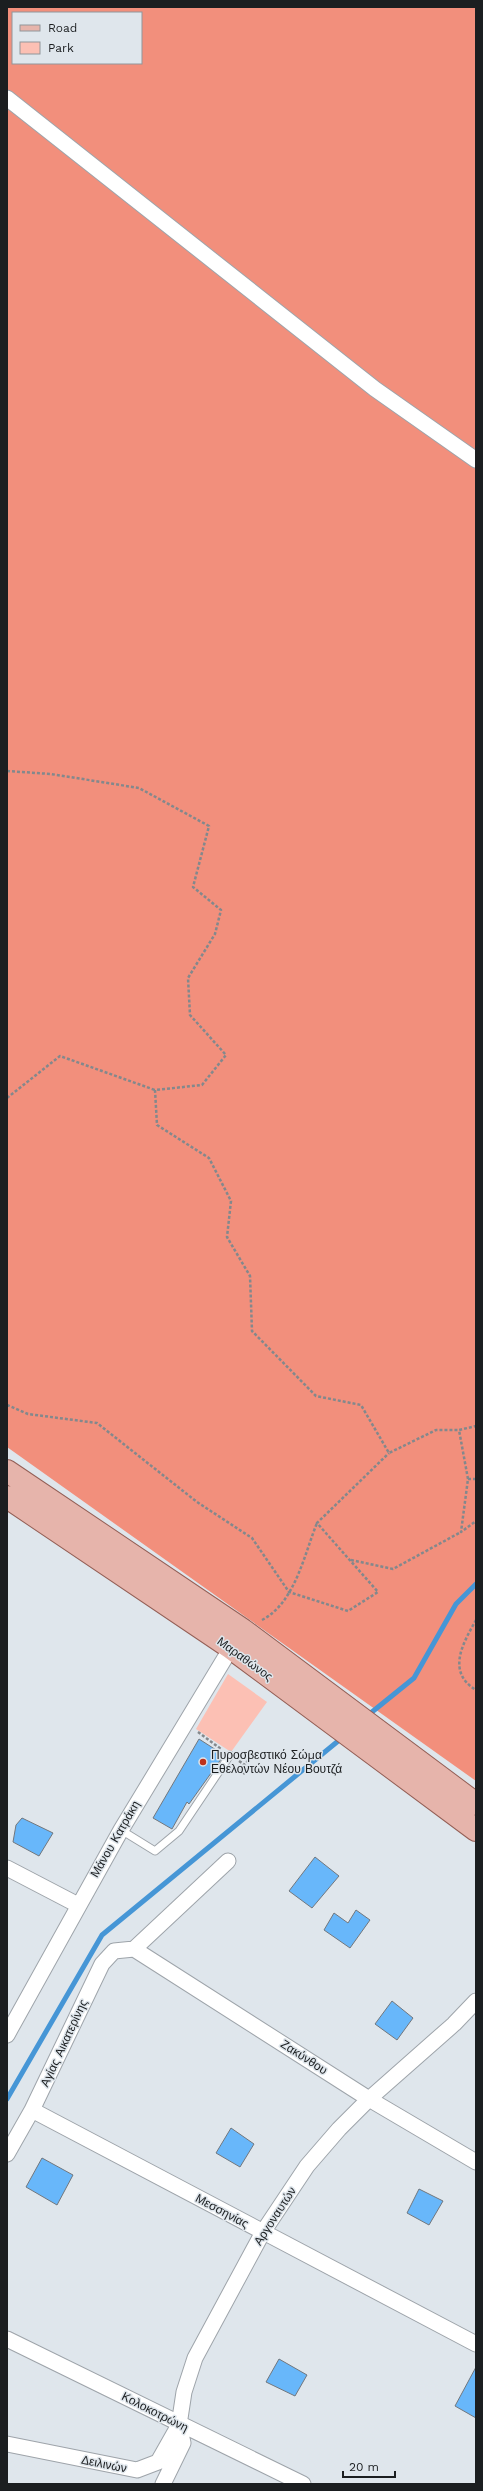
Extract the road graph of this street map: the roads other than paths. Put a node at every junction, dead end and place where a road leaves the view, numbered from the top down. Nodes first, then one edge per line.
1 (7, 98) edge
2 (476, 460) edge
3 (7, 1471) edge
4 (7, 1498) edge
5 (231, 1648) junction
6 (230, 1755) road end
7 (476, 1804) edge
8 (121, 1830) junction
9 (476, 1830) edge
10 (228, 1861) dead end
11 (7, 1868) edge
12 (78, 1905) junction
13 (134, 1949) junction
14 (476, 2001) edge
15 (7, 2035) edge
16 (369, 2099) junction
17 (32, 2110) junction
18 (7, 2154) edge
19 (476, 2162) edge
20 (263, 2232) junction
21 (7, 2339) edge
22 (476, 2344) edge
23 (179, 2424) junction
24 (7, 2444) edge
25 (163, 2484) edge
26 (303, 2484) edge

1 - 2 street
3 - 7 main road, Μαραθώνος
4 - 5 main road, Μαραθώνος
5 - 8 street, Μάνου Κατράκη
5 - 9 main road, Μαραθώνος
6 - 8 lane
8 - 12 street, Μάνου Κατράκη
10 - 13 street
11 - 12 street
12 - 15 street, Μάνου Κατράκη
13 - 16 street, Ζακύνθου
13 - 17 street, Αγίας Αικατερίνης
14 - 16 street, Αργοναυτών
16 - 19 street, Ζακύνθου
16 - 20 street, Αργοναυτών
17 - 18 street, Αγίας Αικατερίνης
17 - 20 street, Μεσσηνίας
20 - 22 street, Μεσσηνίας
20 - 23 street, Αργοναυτών
21 - 23 street, Κολοκοτρώνη
23 - 24 street, Δειλινών
23 - 25 street, Αργοναυτών
23 - 26 street, Κολοκοτρώνη

